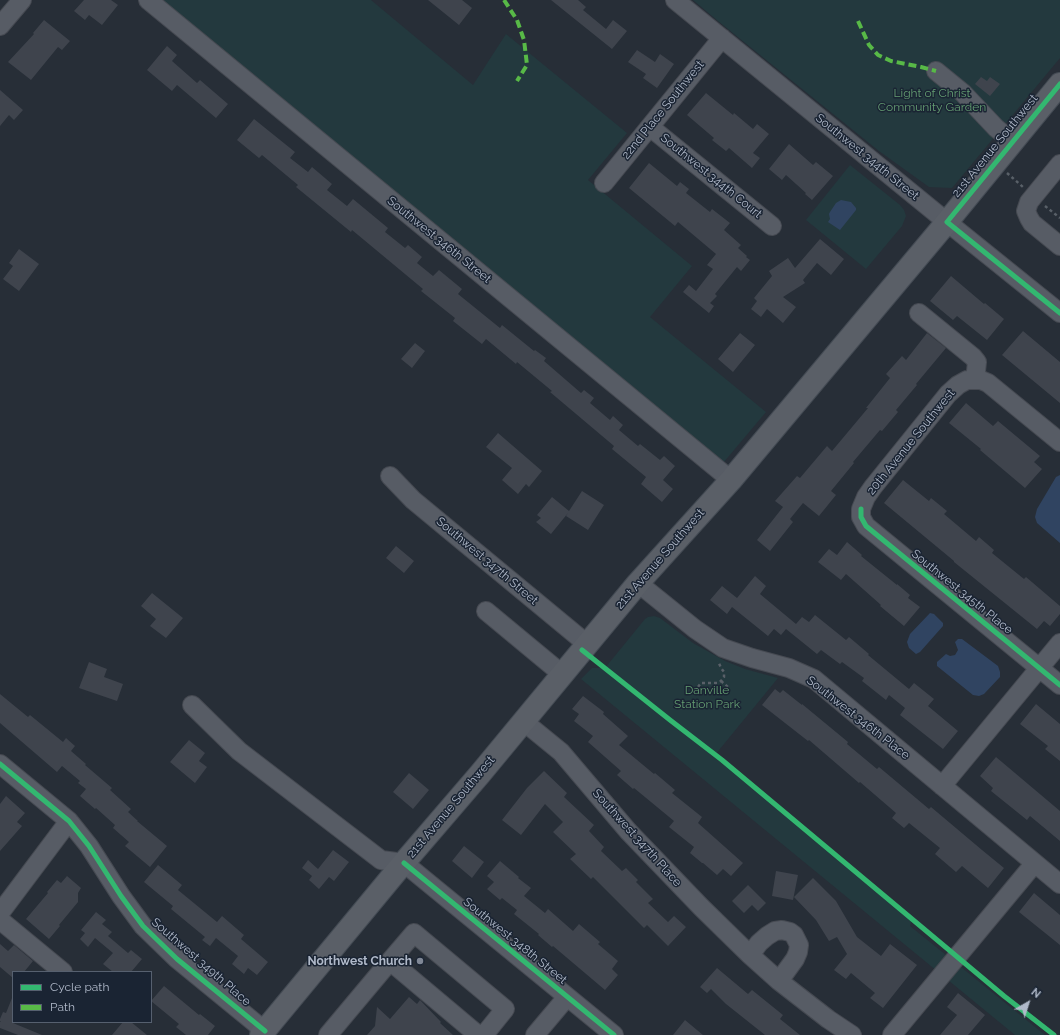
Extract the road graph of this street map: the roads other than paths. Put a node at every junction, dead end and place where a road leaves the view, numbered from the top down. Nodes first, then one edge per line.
1 (22, 0) edge
2 (148, 0) edge
3 (675, 0) edge
4 (0, 26) edge
5 (722, 38) junction
6 (936, 71) dead end
7 (1060, 84) edge
8 (650, 127) junction
9 (1012, 141) junction
10 (1060, 164) edge
11 (604, 183) dead end
12 (946, 222) junction
13 (772, 226) dead end
14 (1060, 246) edge
15 (919, 312) dead end
16 (1060, 313) edge
17 (971, 380) junction
18 (1060, 442) edge
19 (390, 476) dead end
20 (731, 480) junction
21 (861, 509) joint
22 (638, 583) junction
23 (486, 611) dead end
24 (1060, 643) edge
25 (587, 644) junction
26 (1039, 668) junction
27 (562, 674) junction
28 (1060, 685) edge
29 (192, 705) dead end
30 (523, 721) junction
31 (0, 764) edge
32 (942, 786) junction
33 (69, 821) junction
34 (404, 863) junction
35 (1034, 864) junction
36 (1060, 884) edge
37 (0, 913) edge
38 (0, 920) edge
39 (750, 955) junction
40 (390, 961) junction
41 (62, 971) edge
42 (779, 981) junction
43 (567, 997) junction
44 (263, 1033) edge
45 (328, 1035) edge
46 (478, 1035) edge
47 (484, 1035) edge
48 (535, 1035) edge
49 (614, 1035) edge
50 (852, 1035) edge
51 (892, 1035) edge

1 - 4 street
2 - 20 street, Southwest 346th Street
3 - 5 street, Southwest 344th Street
5 - 8 street, 22nd Place Southwest
5 - 12 street, Southwest 344th Street
6 - 9 street
7 - 9 main road, 21st Avenue Southwest
8 - 11 street, 22nd Place Southwest
8 - 13 street, Southwest 344th Court
9 - 12 main road, 21st Avenue Southwest
10 - 14 street
12 - 16 street, Southwest 344th Street
12 - 20 main road, 21st Avenue Southwest
15 - 17 street
17 - 18 street
17 - 21 street, 20th Avenue Southwest
19 - 25 street, Southwest 347th Street
20 - 22 main road, 21st Avenue Southwest
21 - 26 street, Southwest 345th Place
22 - 25 main road, 21st Avenue Southwest
22 - 32 street, Southwest 346th Place
23 - 27 street
24 - 26 street
25 - 27 main road, 21st Avenue Southwest
26 - 28 street, Southwest 345th Place
26 - 32 street
27 - 30 main road, 21st Avenue Southwest
29 - 34 street
30 - 34 main road, 21st Avenue Southwest
30 - 39 street, Southwest 347th Place
31 - 33 street, Southwest 349th Place
32 - 35 street, Southwest 346th Place
33 - 37 street
33 - 44 street, Southwest 349th Place
34 - 43 street, Southwest 348th Street
34 - 44 main road, 21st Avenue Southwest
35 - 36 street, Southwest 346th Place
35 - 51 street
38 - 41 street
39 - 42 street, Southwest 347th Place
39 - 42 street
40 - 45 street
40 - 46 street
40 - 47 street
42 - 50 street, Southwest 347th Place
43 - 48 street
43 - 49 street, Southwest 348th Street

